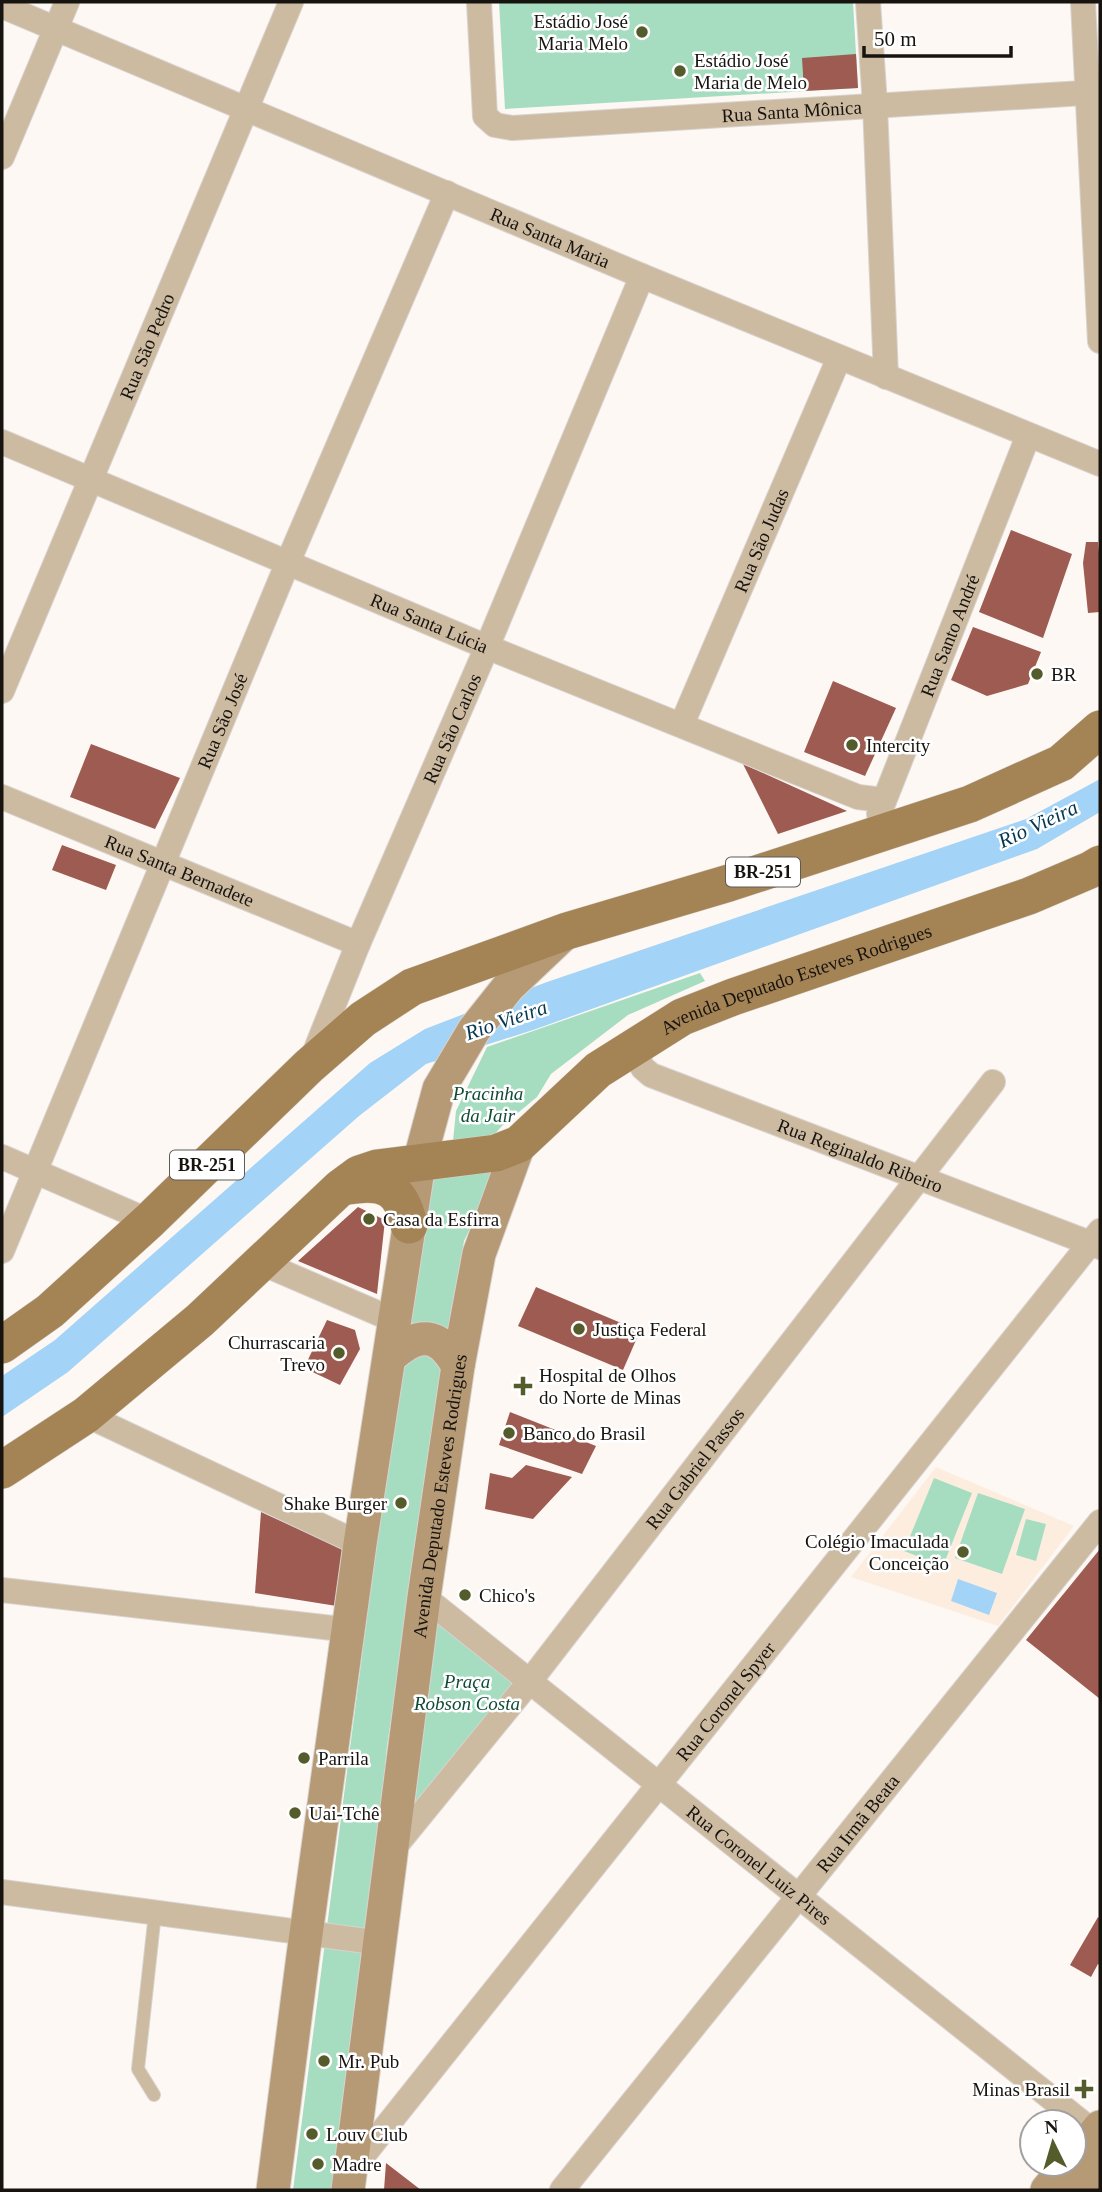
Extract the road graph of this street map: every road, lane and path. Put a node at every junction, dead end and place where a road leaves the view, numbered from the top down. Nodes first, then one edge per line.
1 (67, 2) edge
2 (291, 2) edge
3 (479, 2) edge
4 (868, 2) edge
5 (1083, 2) edge
6 (2, 6) edge
7 (56, 28) junction
8 (1094, 92) edge
9 (875, 105) junction
10 (246, 109) junction
11 (2, 157) edge
12 (447, 193) junction
13 (642, 276) junction
14 (1100, 341) edge
15 (839, 358) junction
16 (886, 377) junction
17 (1028, 436) junction
18 (2, 442) edge
19 (1100, 464) edge
20 (91, 478) junction
21 (288, 562) junction
22 (487, 647) junction
23 (2, 691) edge
24 (682, 724) junction
25 (1100, 729) edge
26 (2, 797) edge
27 (858, 797) junction
28 (883, 800) junction
29 (874, 835) junction
30 (163, 864) junction
31 (1100, 864) edge
32 (567, 932) junction
33 (358, 944) junction
34 (631, 1047) junction
35 (309, 1066) junction
36 (993, 1083) dead end
37 (519, 1144) junction
38 (2, 1157) edge
39 (419, 1163) junction
40 (35, 1171) junction
41 (917, 1178) junction
42 (340, 1188) junction
43 (149, 1221) junction
44 (409, 1225) junction
45 (1097, 1240) edge
46 (2, 1251) edge
47 (259, 1262) junction
48 (396, 1321) junction
49 (2, 1345) edge
50 (391, 1356) junction
51 (458, 1366) junction
52 (86, 1415) junction
53 (2, 1470) edge
54 (1100, 1522) edge
55 (360, 1544) junction
56 (2, 1590) edge
57 (424, 1597) junction
58 (349, 1630) junction
59 (530, 1681) junction
60 (658, 1786) junction
61 (393, 1849) junction
62 (2, 1892) edge
63 (798, 1896) junction
64 (155, 1913) junction
65 (305, 1934) junction
66 (381, 1943) junction
67 (154, 2095) dead end
68 (1099, 2133) edge
69 (1100, 2171) edge
70 (349, 2181) edge
71 (273, 2190) edge
72 (562, 2190) edge
73 (1084, 2190) edge

1 - 7 street
2 - 10 street, Rua São Pedro
3 - 9 street, Rua Santa Mônica
4 - 9 street
5 - 8 street
6 - 7 street, Rua Santa Maria
7 - 10 street, Rua Santa Maria
7 - 11 street
8 - 9 street, Rua Santa Mônica
8 - 14 street
9 - 16 street
10 - 12 street, Rua Santa Maria
10 - 20 street, Rua São Pedro
12 - 13 street, Rua Santa Maria
12 - 21 street, Rua São José
13 - 15 street, Rua Santa Maria
13 - 22 street, Rua São Carlos
15 - 16 street, Rua Santa Maria
15 - 24 street, Rua São Judas
16 - 17 street, Rua Santa Maria
17 - 19 street, Rua Santa Maria
17 - 28 street, Rua Santo André
18 - 20 street, Rua Santa Lúcia
20 - 21 street, Rua Santa Lúcia
20 - 23 street, Rua São Pedro
21 - 22 street, Rua Santa Lúcia
21 - 30 street, Rua São José
22 - 24 street, Rua Santa Lúcia
22 - 33 street, Rua São Carlos
24 - 27 street, Rua Santa Lúcia
25 - 29 main road, BR-251
26 - 30 street, Rua Santa Bernadete
27 - 28 street, Rua Santa Lúcia
27 - 29 street
28 - 29 street, Rua Santo André
29 - 32 main road, BR-251
30 - 33 street, Rua Santa Bernadete
30 - 40 street, Rua São José
31 - 34 main road, Avenida Deputado Esteves Rodrigues
32 - 35 main road, BR-251
32 - 39 street
33 - 35 street, Rua São Carlos
34 - 37 main road, Avenida Deputado Esteves Rodrigues
34 - 41 street, Rua Reginaldo Ribeiro
35 - 43 main road, BR-251
36 - 41 street, Rua Gabriel Passos
37 - 39 main road, Avenida Deputado Esteves Rodrigues
37 - 51 street, Avenida Deputado Esteves Rodrigues
38 - 40 street
39 - 42 main road, Avenida Deputado Esteves Rodrigues
39 - 44 street
40 - 43 street
40 - 46 street, Rua São José
41 - 45 street, Rua Reginaldo Ribeiro
41 - 59 street, Rua Gabriel Passos
42 - 44 main road
42 - 47 main road, Avenida Deputado Esteves Rodrigues
43 - 49 main road, BR-251
44 - 48 street
45 - 60 street, Rua Coronel Spyer
47 - 48 street
47 - 52 main road, Avenida Deputado Esteves Rodrigues
48 - 50 street
50 - 51 street
50 - 55 street
51 - 57 street, Avenida Deputado Esteves Rodrigues
52 - 53 main road, Avenida Deputado Esteves Rodrigues
52 - 55 street
54 - 63 street, Rua Irmã Beata
55 - 58 street
56 - 58 street
57 - 59 street, Rua Coronel Luiz Pires
57 - 61 street, Avenida Deputado Esteves Rodrigues
58 - 65 street
59 - 60 street, Rua Coronel Luiz Pires
59 - 61 street, Rua Gabriel Passos
60 - 63 street, Rua Coronel Luiz Pires
60 - 70 street, Rua Coronel Spyer
61 - 66 street, Avenida Deputado Esteves Rodrigues
62 - 64 street
63 - 68 street, Rua Coronel Luiz Pires
63 - 72 street, Rua Irmã Beata
64 - 65 street
64 - 67 lane
65 - 66 street
65 - 71 street
66 - 70 street, Avenida Deputado Esteves Rodrigues
69 - 73 street

